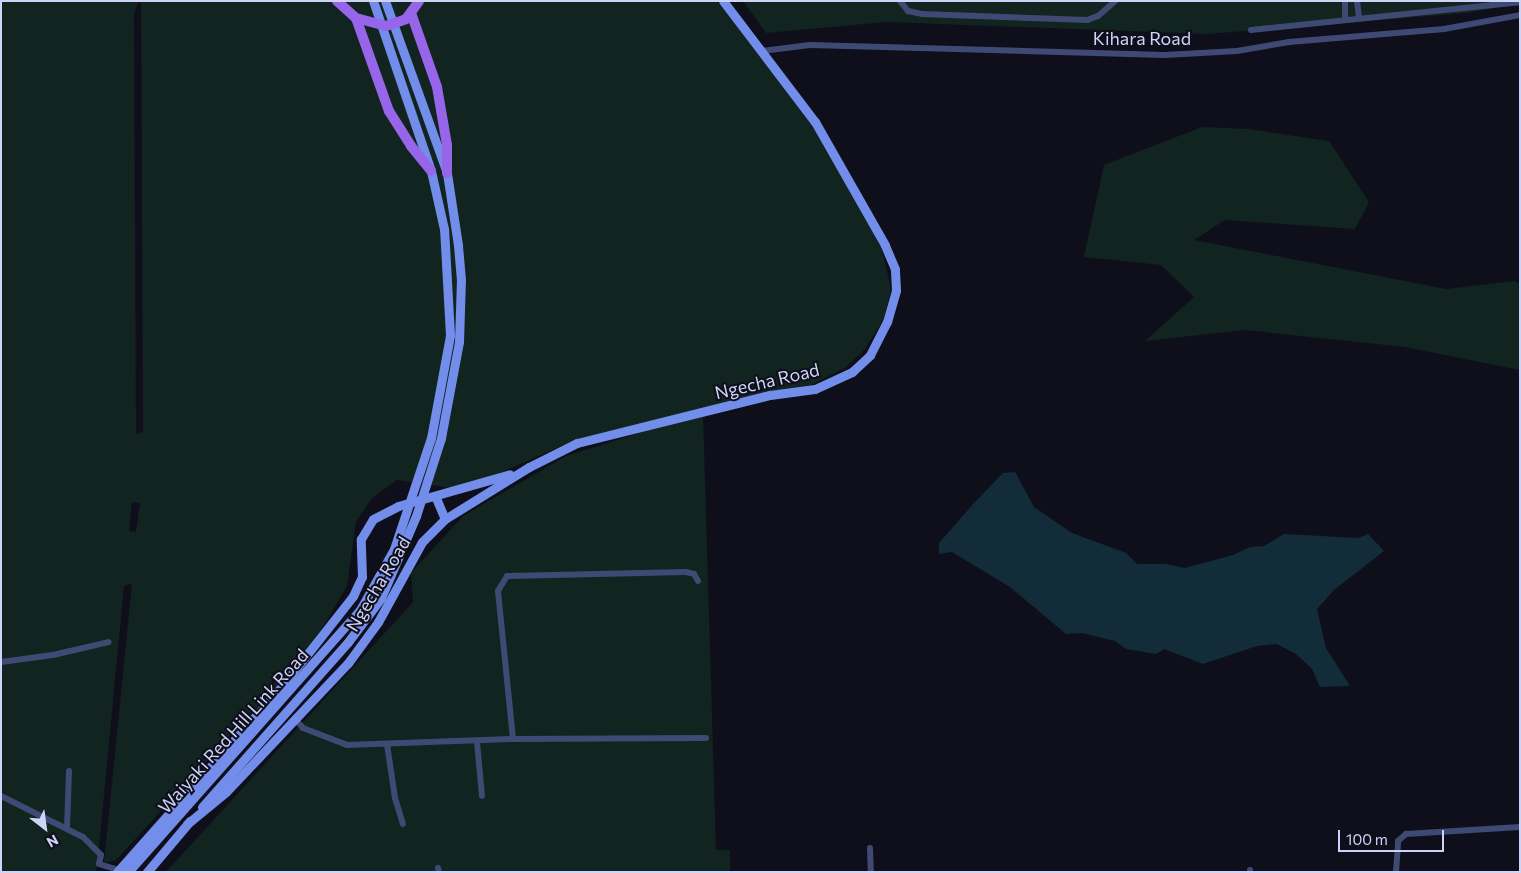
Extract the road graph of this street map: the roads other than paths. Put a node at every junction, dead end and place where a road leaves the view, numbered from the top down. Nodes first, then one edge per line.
1 (338, 1) edge
2 (373, 1) edge
3 (385, 1) edge
4 (419, 1) edge
5 (723, 1) edge
6 (900, 1) edge
7 (1115, 1) edge
8 (1345, 1) edge
9 (1357, 1) edge
10 (1520, 2) edge
11 (1520, 15) edge
12 (409, 16) junction
13 (356, 18) junction
14 (1359, 18) junction
15 (1345, 20) junction
16 (1251, 30) dead end
17 (762, 51) junction
18 (431, 171) junction
19 (447, 172) junction
20 (529, 467) junction
21 (436, 498) junction
22 (445, 518) junction
23 (698, 581) dead end
24 (109, 642) dead end
25 (1, 662) edge
26 (295, 719) junction
27 (706, 738) dead end
28 (513, 739) junction
29 (477, 742) junction
30 (387, 744) junction
31 (69, 771) dead end
32 (193, 793) junction
33 (1, 796) edge
34 (482, 796) dead end
35 (187, 824) junction
36 (402, 824) dead end
37 (1520, 827) edge
38 (66, 828) junction
39 (870, 848) dead end
40 (99, 864) junction
41 (118, 871) edge
42 (102, 872) edge
43 (128, 872) edge
44 (147, 872) edge
45 (871, 872) edge
46 (1396, 872) edge

1 - 13 main road
2 - 18 main road
3 - 19 main road
4 - 12 main road
5 - 17 main road, Ngecha Road
6 - 7 street
8 - 15 street
9 - 14 street
10 - 14 street
11 - 17 street, Kihara Road
12 - 13 main road
12 - 19 main road
13 - 18 main road
14 - 15 street
15 - 16 street
17 - 20 main road, Ngecha Road
18 - 32 main road, Waiyaki Red Hill Link Road
19 - 35 main road, Waiyaki Red Hill Link Road
20 - 21 main road, Ngecha Road
20 - 22 main road, Ngecha Road
21 - 22 main road
21 - 32 main road, Ngecha Road
22 - 26 main road, Ngecha Road
23 - 28 street
24 - 25 street
26 - 30 street
26 - 35 main road, Ngecha Road
27 - 28 street
28 - 29 street
29 - 30 street
29 - 34 street
30 - 36 street
31 - 38 street
32 - 41 main road, Ngecha Road
32 - 43 main road, Waiyaki Red Hill Link Road
33 - 38 street
35 - 44 main road, Waiyaki Red Hill Link Road
37 - 46 street
38 - 40 street
39 - 45 street
40 - 41 street
40 - 42 street

